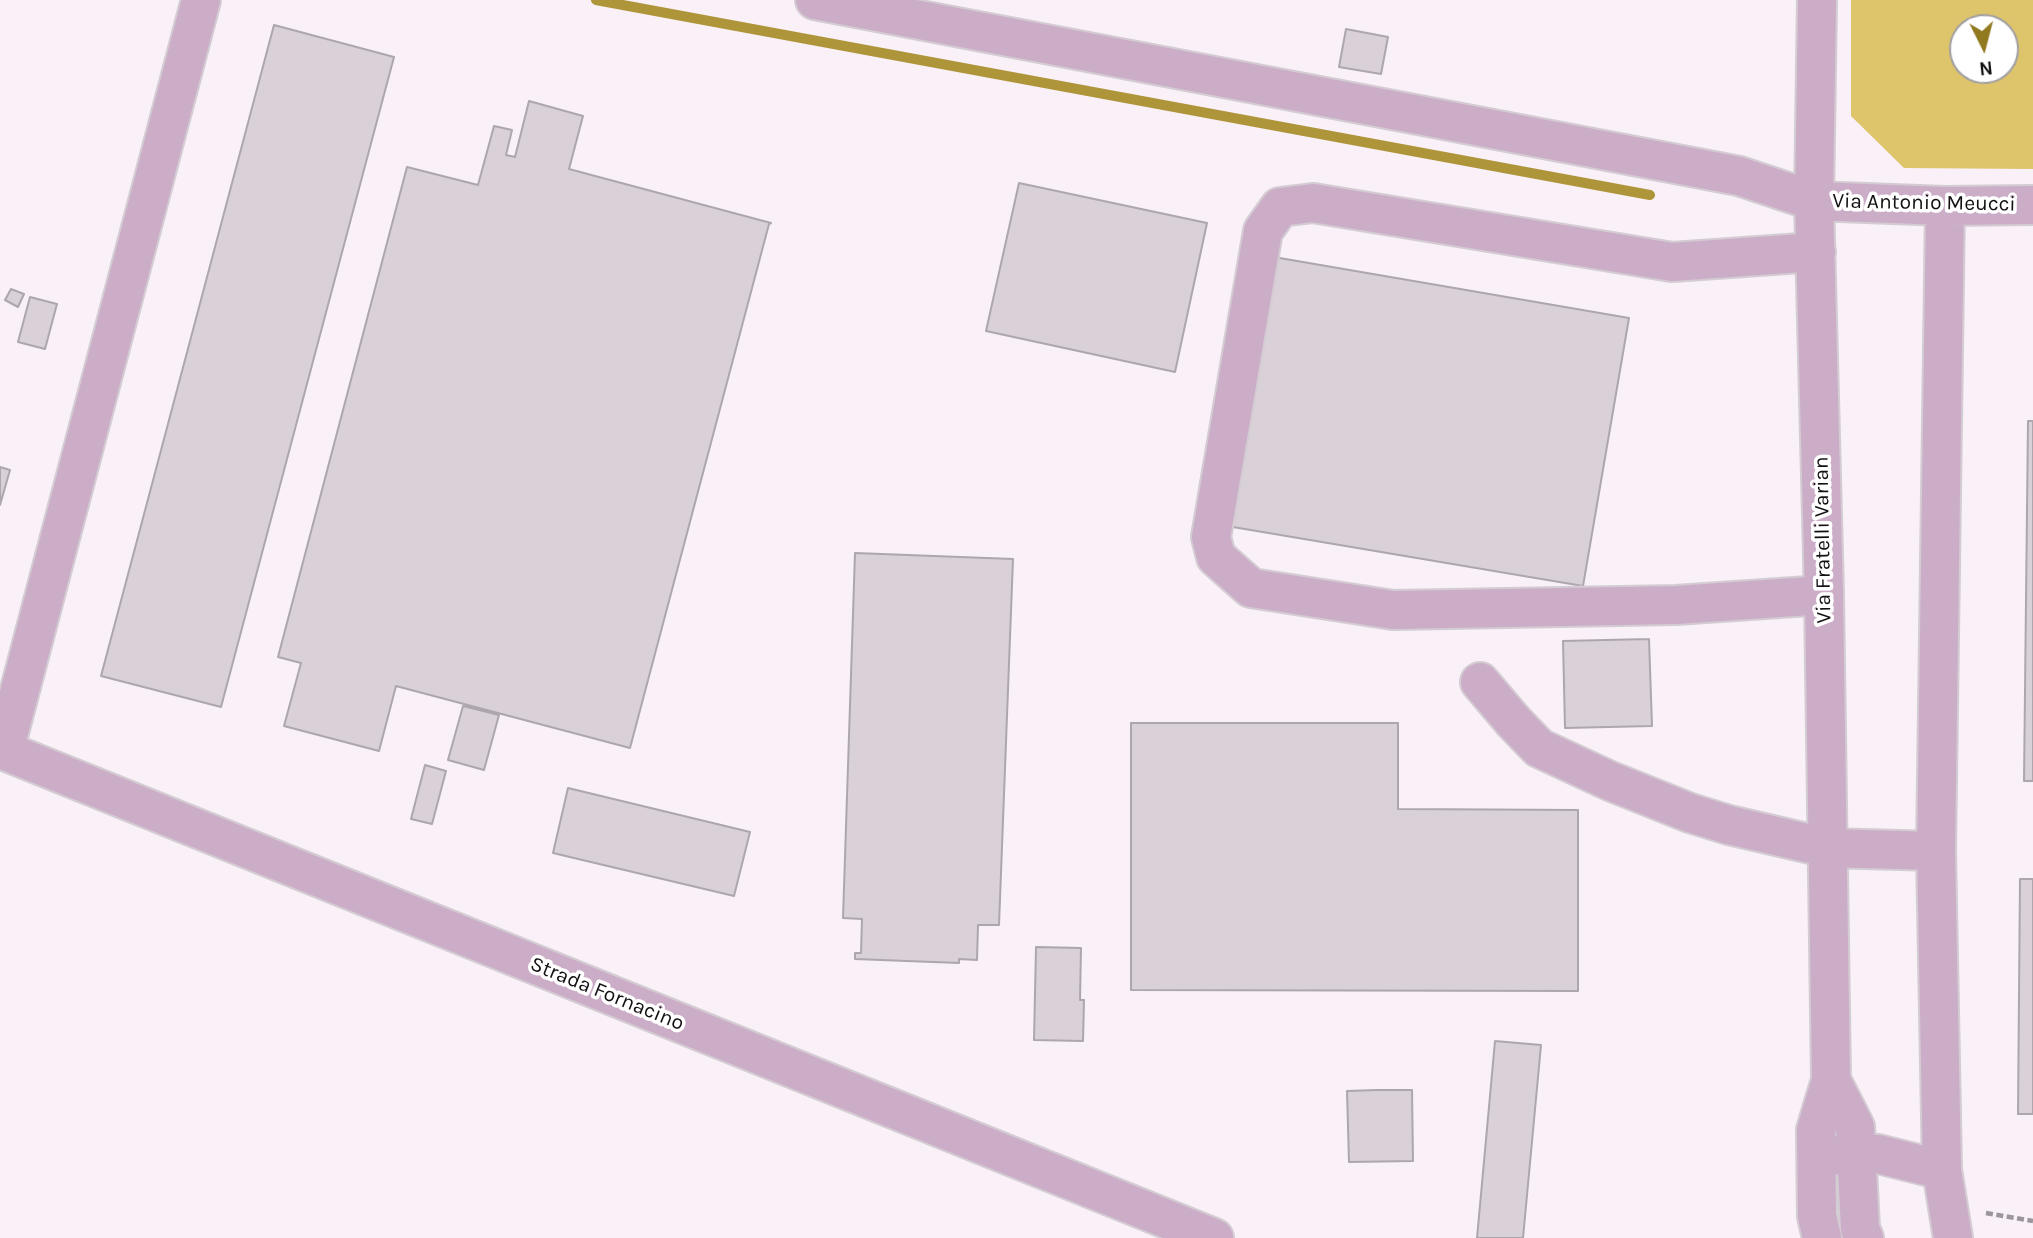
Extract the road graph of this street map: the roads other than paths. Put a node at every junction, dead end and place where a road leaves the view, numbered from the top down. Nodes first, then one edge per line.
1 (201, 0) edge
2 (815, 0) edge
3 (1817, 0) edge
4 (1814, 201) junction
5 (2033, 205) edge
6 (1945, 206) junction
7 (1816, 252) junction
8 (1825, 595) junction
9 (1480, 682) dead end
10 (2, 750) edge
11 (1828, 848) junction
12 (1936, 851) junction
13 (1831, 1080) junction
14 (1857, 1155) junction
15 (1816, 1156) junction
16 (1942, 1170) junction
17 (1214, 1238) edge
18 (1822, 1238) edge
19 (1864, 1238) edge
20 (1953, 1238) edge

1 - 10 street
2 - 4 street, Via Antonio Meucci
3 - 4 street, Via Fratelli Varian
4 - 6 street, Via Antonio Meucci
4 - 7 street, Via Fratelli Varian
5 - 6 street, Via Antonio Meucci
6 - 12 street
7 - 8 street, Via Fratelli Varian
7 - 8 street
8 - 11 street, Via Fratelli Varian
9 - 11 street
10 - 17 street, Strada Fornacino
11 - 12 street
11 - 13 street, Via Fratelli Varian
12 - 16 street
13 - 14 street, Via Fratelli Varian
13 - 15 street, Via Fratelli Varian
14 - 15 street
14 - 16 street
14 - 19 street, Via Fratelli Varian
15 - 18 street, Via Fratelli Varian
16 - 20 street

